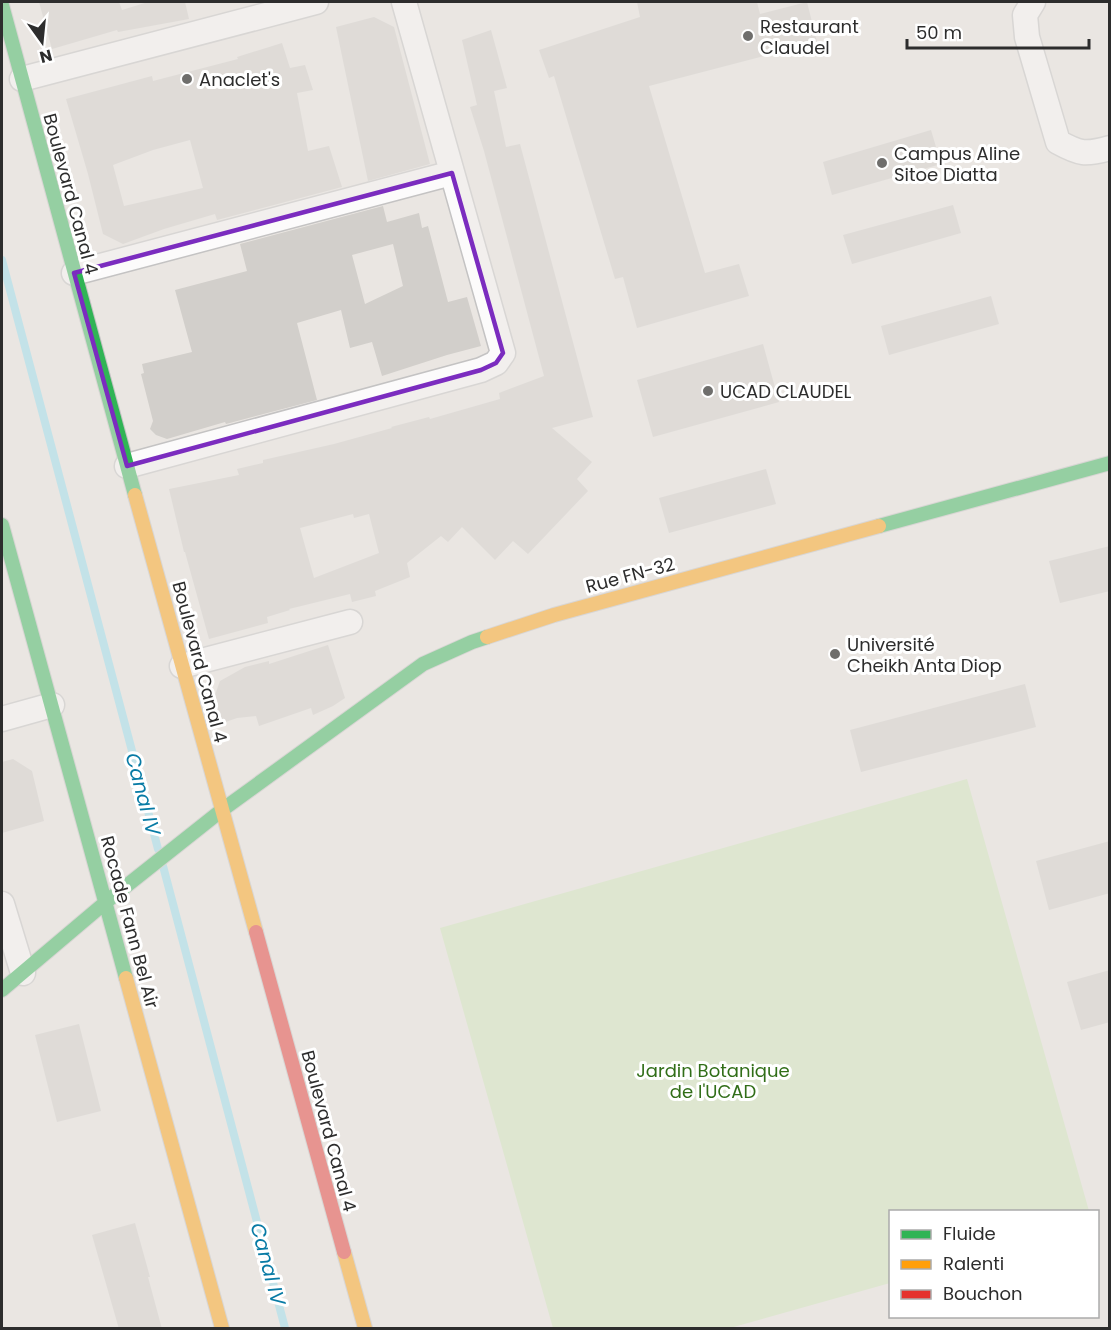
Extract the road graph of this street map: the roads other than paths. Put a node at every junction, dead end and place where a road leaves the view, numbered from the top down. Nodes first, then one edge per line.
1 (315, 2) edge
2 (404, 2) edge
3 (1033, 2) edge
4 (2, 6) edge
5 (22, 79) junction
6 (1110, 148) edge
7 (452, 173) junction
8 (74, 273) junction
9 (1110, 463) edge
10 (127, 466) junction
11 (2, 525) edge
12 (350, 622) dead end
13 (182, 666) junction
14 (51, 705) junction
15 (2, 719) edge
16 (222, 810) junction
17 (106, 902) junction
18 (2, 904) edge
19 (23, 973) junction
20 (2, 990) edge
21 (222, 1329) edge
22 (365, 1329) edge

1 - 5 street
2 - 7 street
3 - 6 street
4 - 5 main road, Boulevard Canal 4
5 - 8 main road, Boulevard Canal 4
7 - 8 street
7 - 10 street
8 - 10 main road, Boulevard Canal 4
9 - 16 main road, Rue FN-32
10 - 13 main road, Boulevard Canal 4
11 - 14 main road, Rocade Fann Bel Air
12 - 13 street
13 - 16 main road, Boulevard Canal 4
14 - 15 street
14 - 17 main road, Rocade Fann Bel Air
16 - 17 main road, Rue FN-32
16 - 22 main road, Boulevard Canal 4
17 - 19 main road, Rue FN-32
17 - 21 main road, Rocade Fann Bel Air
18 - 19 street
19 - 20 main road, Rue FN-32

